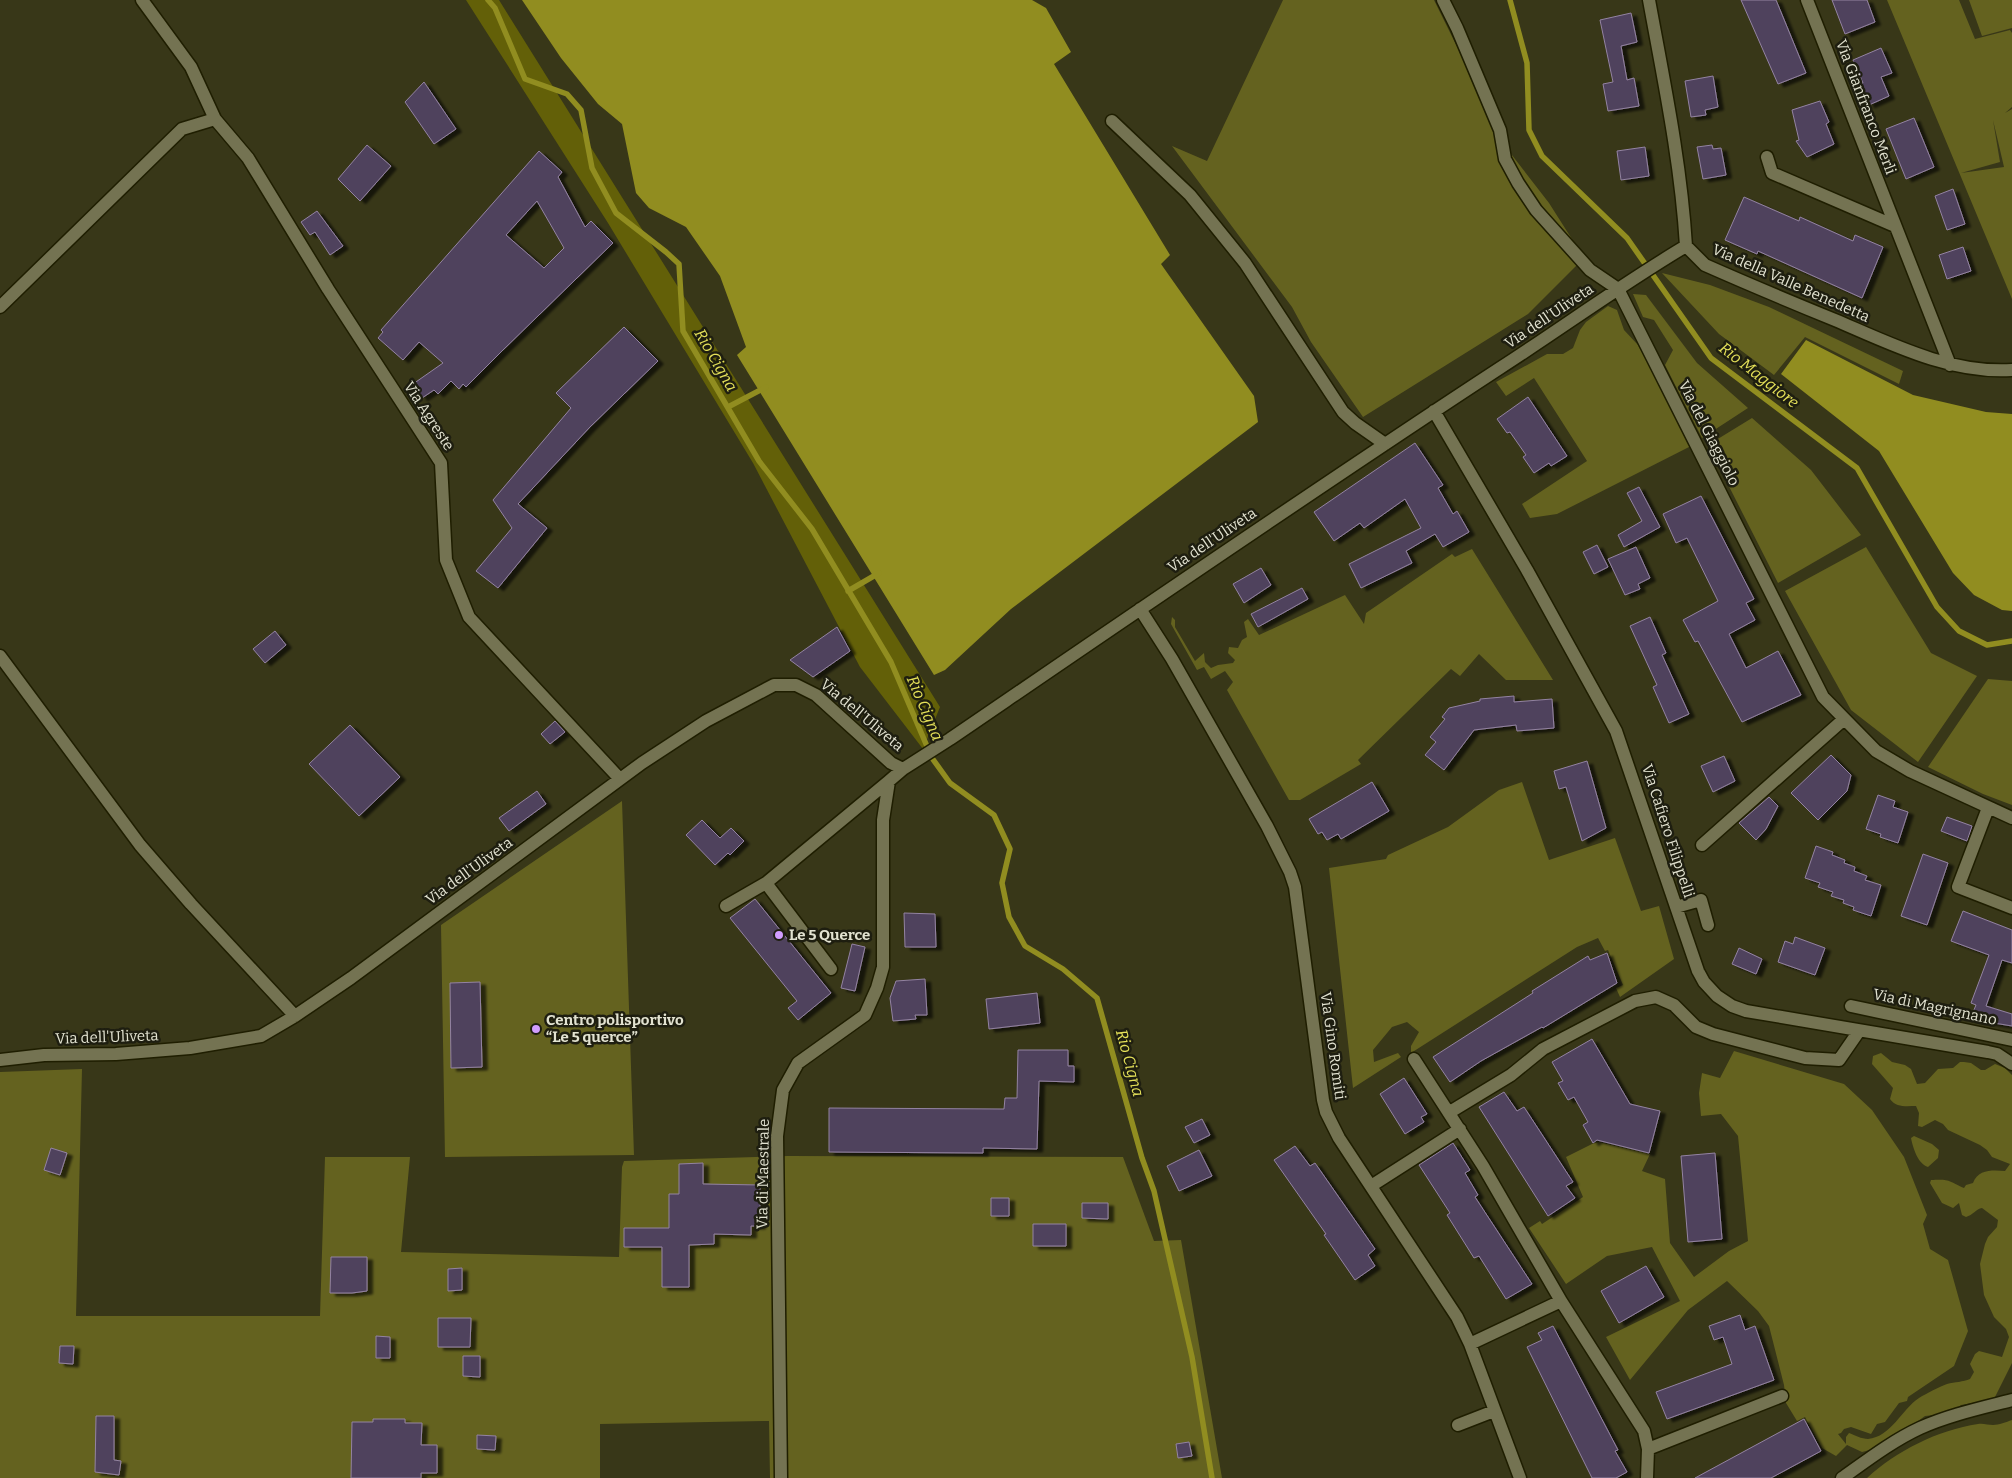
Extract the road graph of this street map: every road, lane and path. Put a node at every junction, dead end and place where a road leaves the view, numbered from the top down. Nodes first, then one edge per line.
1 (142, 0) edge
2 (1443, 0) edge
3 (1649, 0) edge
4 (1807, 0) edge
5 (215, 119) junction
6 (1112, 121) dead end
7 (1767, 157) dead end
8 (1895, 226) junction
9 (1686, 246) junction
10 (1618, 288) junction
11 (0, 307) edge
12 (1950, 365) junction
13 (2012, 370) edge
14 (1434, 411) junction
15 (1385, 444) junction
16 (1140, 609) junction
17 (0, 656) edge
18 (1843, 720) junction
19 (903, 768) junction
20 (620, 779) junction
21 (889, 781) junction
22 (1988, 808) junction
23 (2012, 818) edge
24 (1702, 845) dead end
25 (766, 883) junction
26 (726, 906) dead end
27 (1676, 907) junction
28 (2012, 908) edge
29 (1708, 925) dead end
30 (831, 969) dead end
31 (1851, 1006) dead end
32 (295, 1016) junction
33 (1859, 1030) junction
34 (2012, 1040) edge
35 (1414, 1059) dead end
36 (0, 1060) edge
37 (2012, 1064) edge
38 (1450, 1112) junction
39 (1460, 1129) junction
40 (1371, 1186) junction
41 (1561, 1301) junction
42 (1470, 1344) junction
43 (1782, 1396) dead end
44 (2012, 1400) edge
45 (1494, 1411) junction
46 (1458, 1425) dead end
47 (1648, 1449) junction
48 (780, 1478) edge
49 (1520, 1478) edge
50 (1647, 1478) edge
51 (1842, 1478) edge

1 - 5 street, Via Agreste
2 - 10 street
3 - 9 street
4 - 8 street, Via Gianfranco Merli
5 - 11 street
5 - 20 street, Via Agreste
6 - 15 street
7 - 8 street
8 - 12 street, Via Gianfranco Merli
9 - 10 street, Via dell'Uliveta
9 - 12 street, Via della Valle Benedetta
10 - 14 street, Via dell'Uliveta
10 - 18 street, Via del Giaggiolo
12 - 13 street, Via della Valle Benedetta
14 - 15 street, Via dell'Uliveta
14 - 27 street, Via Cafiero Filippelli
15 - 16 street, Via dell'Uliveta
16 - 19 street, Via dell'Uliveta
16 - 40 street, Via Gino Romiti
17 - 32 street
18 - 22 street, Via del Giaggiolo
18 - 24 street
19 - 20 street, Via dell'Uliveta
19 - 21 street
20 - 32 street, Via dell'Uliveta
21 - 25 street
21 - 48 street, Via di Maestrale
22 - 23 street, Via del Giaggiolo
22 - 28 street
25 - 26 street
25 - 30 street
27 - 29 street
27 - 33 street, Via Cafiero Filippelli
31 - 34 street, Via di Magrignano
32 - 36 street, Via dell'Uliveta
33 - 37 street, Via Cafiero Filippelli
33 - 38 street
35 - 38 street
38 - 39 street
39 - 40 street
39 - 41 street
40 - 42 street, Via Gino Romiti
41 - 42 street
41 - 47 street
42 - 45 street, Via Gino Romiti
43 - 47 street
44 - 51 street
45 - 46 street
45 - 49 street, Via Gino Romiti
47 - 50 street

